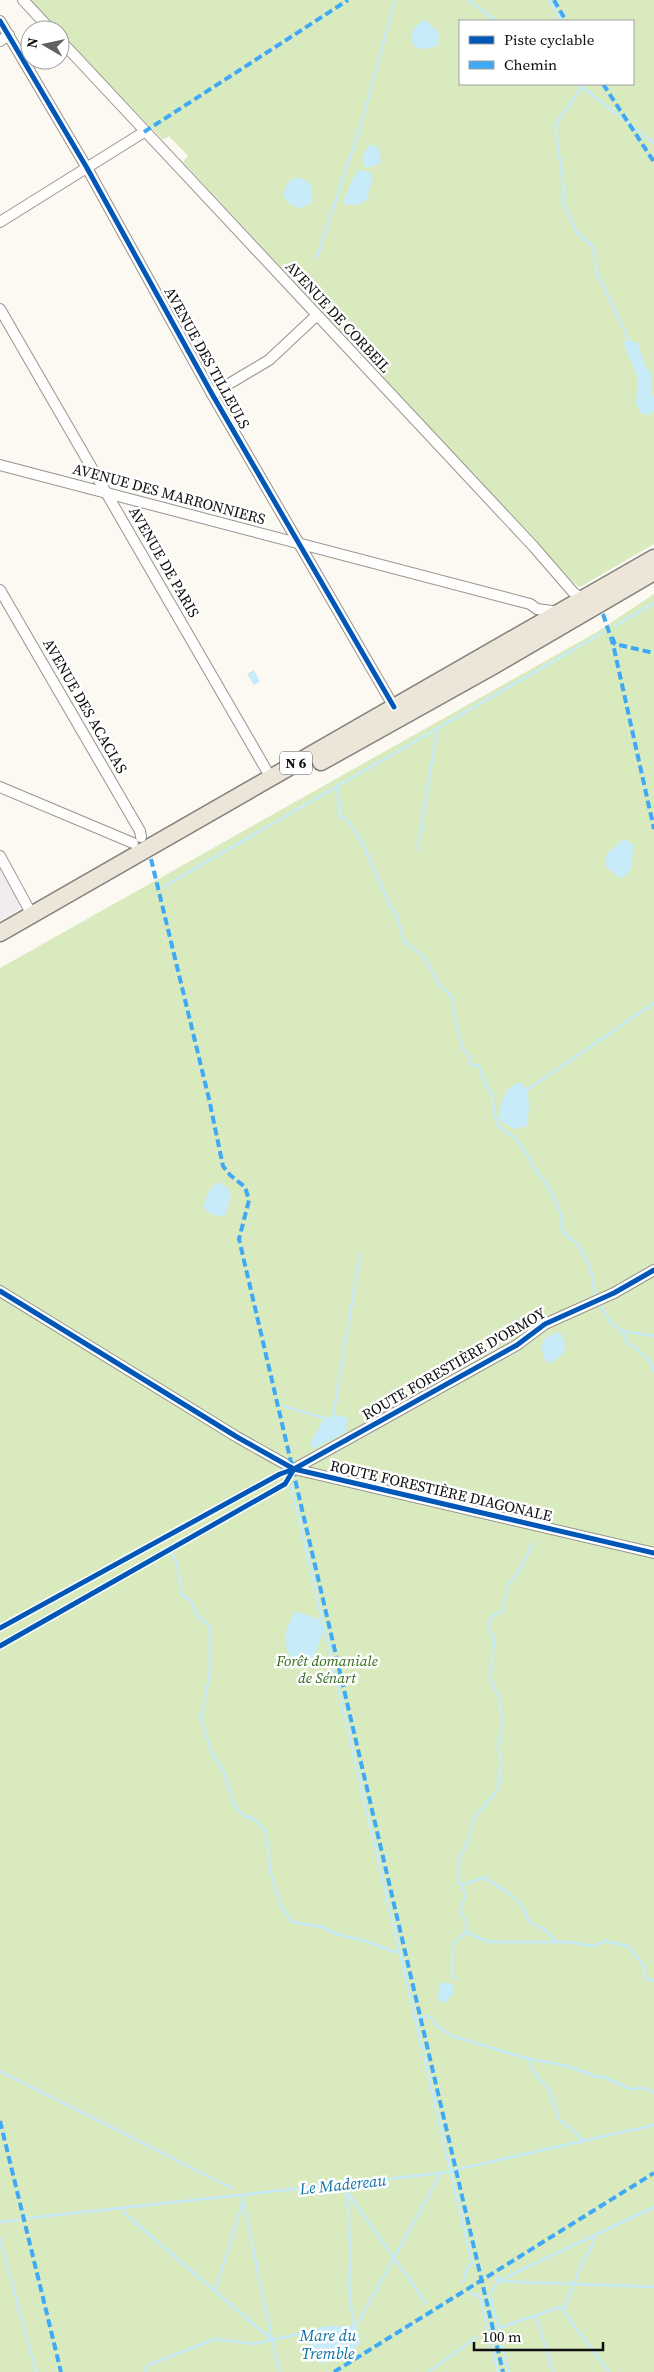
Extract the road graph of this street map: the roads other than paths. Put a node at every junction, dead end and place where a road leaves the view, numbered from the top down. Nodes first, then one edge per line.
1 (23, 0) edge
2 (42, 20) edge
3 (0, 21) edge
4 (5, 38) edge
5 (70, 51) edge
6 (144, 132) junction
7 (86, 168) junction
8 (0, 222) edge
9 (0, 309) edge
10 (316, 316) junction
11 (212, 394) junction
12 (0, 465) edge
13 (107, 493) junction
14 (300, 544) junction
15 (654, 558) edge
16 (654, 572) edge
17 (0, 590) edge
18 (582, 600) junction
19 (599, 605) junction
20 (532, 606) junction
21 (560, 612) junction
22 (535, 633) junction
23 (394, 707) junction
24 (271, 778) junction
25 (0, 787) edge
26 (140, 845) junction
27 (0, 856) edge
28 (32, 915) junction
29 (0, 933) edge
30 (0, 946) edge
31 (654, 1270) edge
32 (0, 1291) edge
33 (294, 1469) junction
34 (654, 1553) edge

1 - 2 street
3 - 4 street, AVENUE DES TILLEULS
4 - 7 street, AVENUE DES TILLEULS
5 - 6 street, AVENUE DE CORBEIL
6 - 7 street
6 - 10 street, AVENUE DE CORBEIL
7 - 8 street
7 - 11 street, AVENUE DES TILLEULS
9 - 13 street, AVENUE DE PARIS
10 - 11 street
10 - 18 street, AVENUE DE CORBEIL
11 - 14 street, AVENUE DES TILLEULS
12 - 13 street, AVENUE DES MARRONNIERS
13 - 14 street, AVENUE DES MARRONNIERS
13 - 24 street, AVENUE DE PARIS
14 - 20 street, AVENUE DES MARRONNIERS
14 - 23 street, AVENUE DES TILLEULS
15 - 18 main road, N 6
16 - 19 main road, N 6
17 - 26 street, AVENUE DES ACACIAS
18 - 19 street
18 - 21 main road, N 6
19 - 22 main road, N 6
20 - 21 street, AVENUE DES MARRONNIERS
20 - 22 street
21 - 22 main road, N 6
22 - 23 main road, N 6
22 - 30 main road, N 6
23 - 24 main road, N 6
24 - 26 main road, N 6
25 - 26 street
26 - 28 main road, N 6
27 - 28 street
28 - 29 main road, N 6
31 - 33 street, ROUTE FORESTIÈRE D'ORMOY
32 - 33 street, ROUTE FORESTIÈRE DIAGONALE
33 - 34 street, ROUTE FORESTIÈRE DIAGONALE

